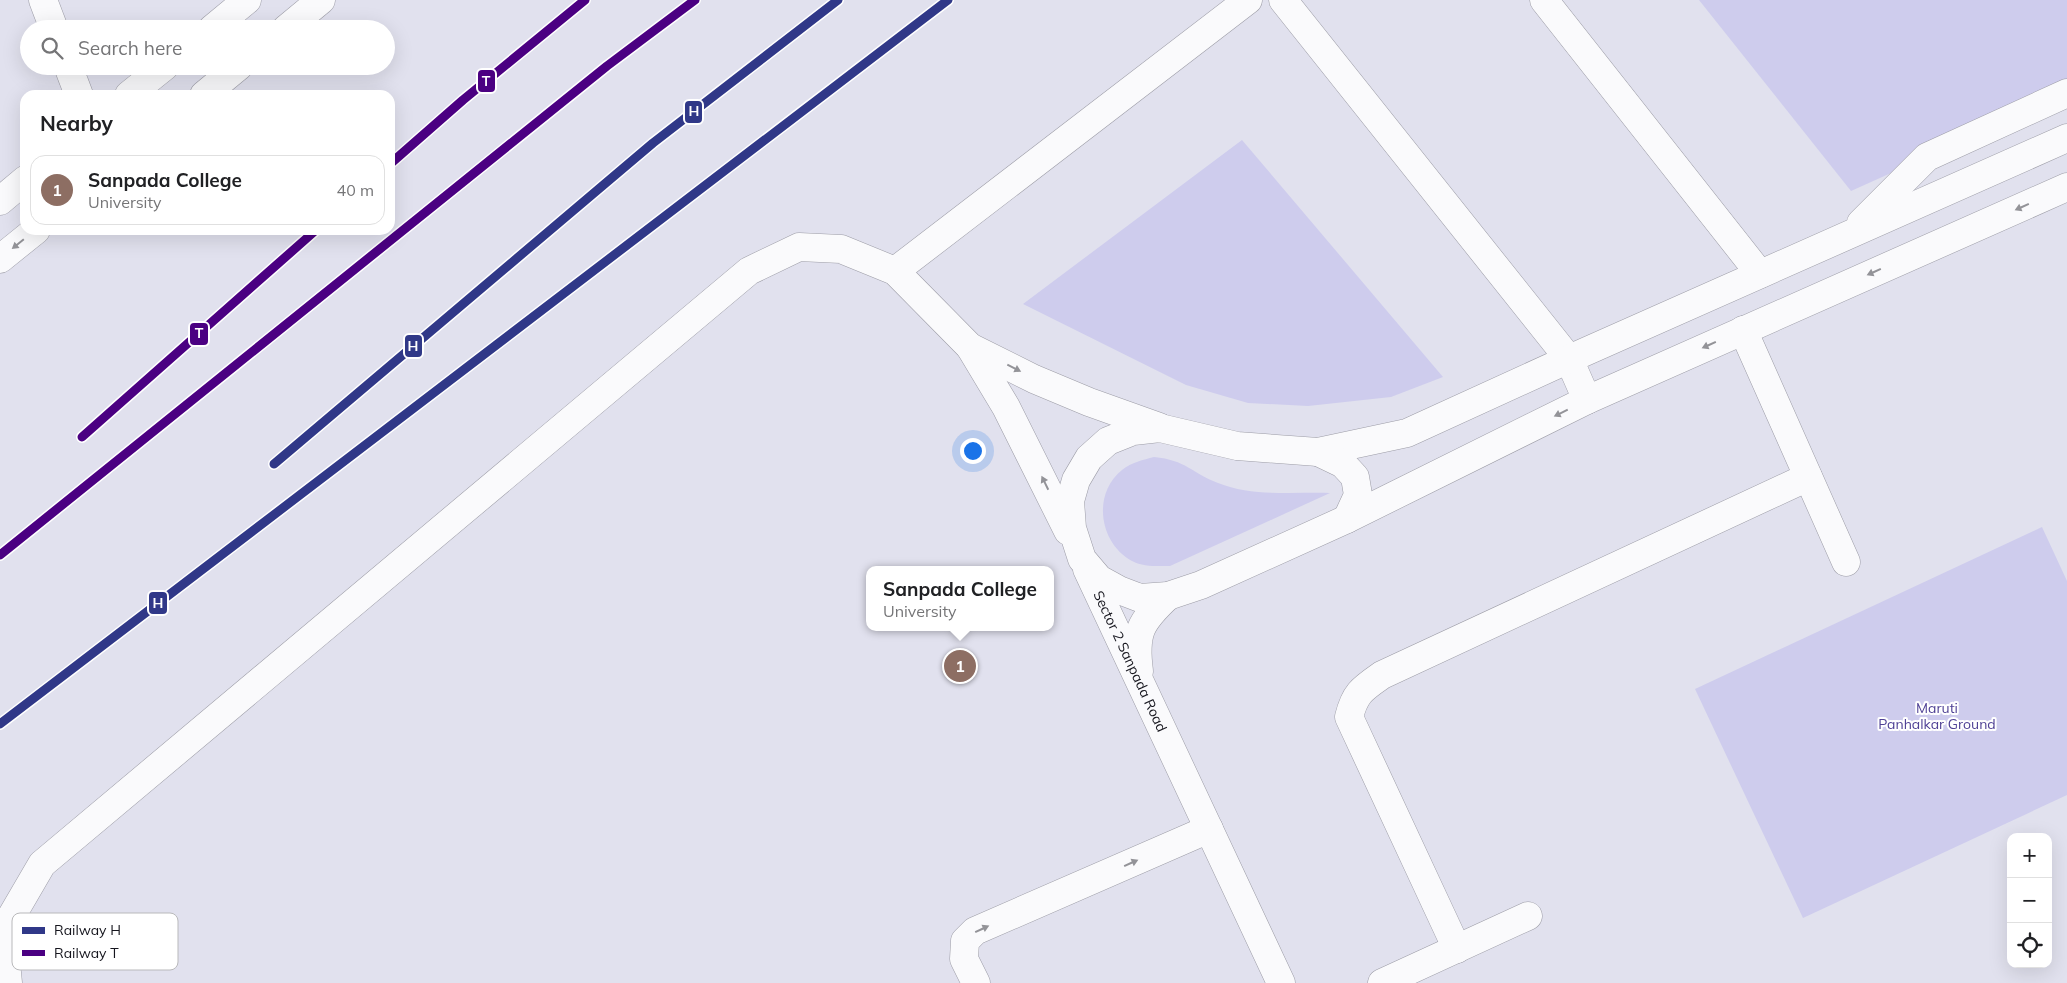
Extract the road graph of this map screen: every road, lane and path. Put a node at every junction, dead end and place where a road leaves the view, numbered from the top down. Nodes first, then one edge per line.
1 (42, 0) edge
2 (247, 0) edge
3 (321, 0) edge
4 (1248, 0) edge
5 (1283, 0) edge
6 (1544, 0) edge
7 (50, 20) edge
8 (223, 20) edge
9 (297, 20) edge
10 (71, 75) edge
11 (154, 75) edge
12 (228, 75) edge
13 (77, 90) edge
14 (135, 90) edge
15 (210, 90) edge
16 (2067, 93) edge
17 (2067, 138) edge
18 (20, 184) edge
19 (2067, 187) edge
20 (0, 201) edge
21 (1850, 234) junction
22 (30, 235) edge
23 (0, 259) edge
24 (895, 271) junction
25 (1760, 274) junction
26 (1743, 330) junction
27 (970, 347) junction
28 (1569, 359) junction
29 (1587, 400) junction
30 (1160, 428) junction
31 (1318, 452) junction
32 (1808, 477) junction
33 (1347, 519) junction
34 (1082, 559) junction
35 (1846, 562) dead end
36 (1168, 596) junction
37 (1141, 685) junction
38 (1209, 829) junction
39 (13, 913) edge
40 (12, 916) edge
41 (1528, 916) dead end
42 (1457, 949) junction
43 (8, 983) edge
44 (976, 983) edge
45 (1281, 983) edge
46 (1382, 983) edge

1 - 7 street
2 - 8 street
3 - 9 street
4 - 24 street
5 - 28 street
6 - 25 street
10 - 13 street
11 - 14 street
12 - 15 street
16 - 21 street
17 - 21 street
18 - 20 street
19 -> 26 street
21 - 25 street
22 -> 23 street
24 - 27 street
24 - 39 street
25 - 28 street
26 -> 29 street
26 - 32 street
27 -> 30 street
34 -> 27 street, Sector 2 Sanpada Road
28 - 29 street
28 - 31 street
29 -> 33 street
30 - 31 street
30 - 34 street
31 - 33 street
32 - 35 street
32 - 42 street
33 - 36 street
34 - 36 street
34 - 37 street, Sector 2 Sanpada Road
36 - 37 street
37 - 38 street, Sector 2 Sanpada Road
44 -> 38 street
38 - 45 street, Sector 2 Sanpada Road
40 - 43 street
41 - 42 street
42 - 46 street

